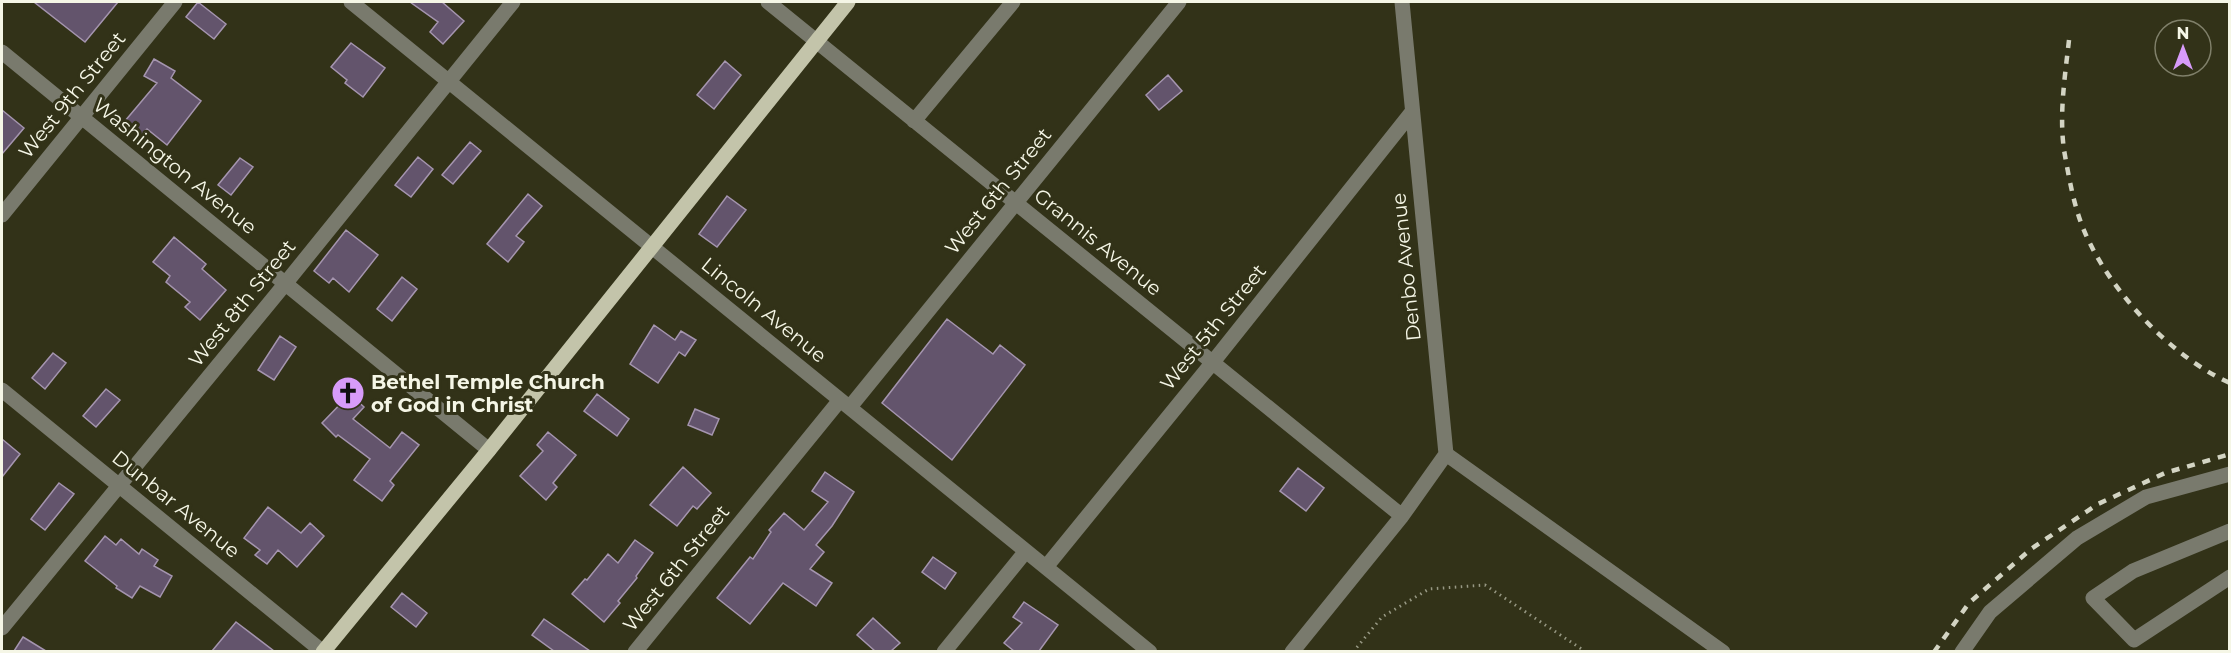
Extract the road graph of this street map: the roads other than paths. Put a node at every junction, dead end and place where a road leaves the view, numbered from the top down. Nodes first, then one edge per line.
1 (176, 2) edge
2 (351, 2) edge
3 (513, 2) edge
4 (768, 2) edge
5 (848, 2) edge
6 (1013, 2) edge
7 (1179, 2) edge
8 (1402, 2) edge
9 (816, 41) junction
10 (2, 52) edge
11 (448, 81) junction
12 (1412, 112) junction
13 (81, 117) junction
14 (914, 121) junction
15 (1016, 202) junction
16 (2, 216) edge
17 (652, 247) junction
18 (285, 284) junction
19 (1213, 362) junction
20 (2, 390) edge
21 (845, 403) junction
22 (489, 450) junction
23 (1446, 454) junction
24 (2229, 474) edge
25 (119, 485) junction
26 (1402, 516) junction
27 (2229, 531) edge
28 (1026, 551) junction
29 (1046, 567) junction
30 (2229, 577) edge
31 (2, 628) edge
32 (323, 651) edge
33 (635, 651) edge
34 (944, 651) edge
35 (1150, 651) edge
36 (1292, 651) edge
37 (1724, 651) edge
38 (1962, 651) edge

1 - 13 street, West 9th Street
2 - 11 street, Lincoln Avenue
3 - 11 street, West 8th Street
4 - 9 street, Grannis Avenue
5 - 9 main road
6 - 14 street
7 - 15 street, West 6th Street
8 - 12 street, Denbo Avenue
9 - 14 street, Grannis Avenue
9 - 17 main road
10 - 13 street, Washington Avenue
11 - 17 street, Lincoln Avenue
11 - 18 street, West 8th Street
12 - 19 street, West 5th Street
12 - 23 street, Denbo Avenue
13 - 16 street, West 9th Street
13 - 18 street, Washington Avenue
14 - 15 street, Grannis Avenue
15 - 19 street, Grannis Avenue
15 - 21 street, West 6th Street
17 - 21 street, Lincoln Avenue
17 - 22 main road
18 - 22 street, Washington Avenue
18 - 25 street, West 8th Street
19 - 26 street, Grannis Avenue
19 - 29 street, West 5th Street
20 - 25 street, Dunbar Avenue
21 - 28 street, Lincoln Avenue
21 - 33 street, West 6th Street
22 - 32 main road
23 - 26 street
23 - 37 street
24 - 38 street
25 - 31 street, West 8th Street
25 - 32 street, Dunbar Avenue
26 - 36 street
27 - 30 street
28 - 29 street, Lincoln Avenue
28 - 34 street
29 - 35 street, Lincoln Avenue

